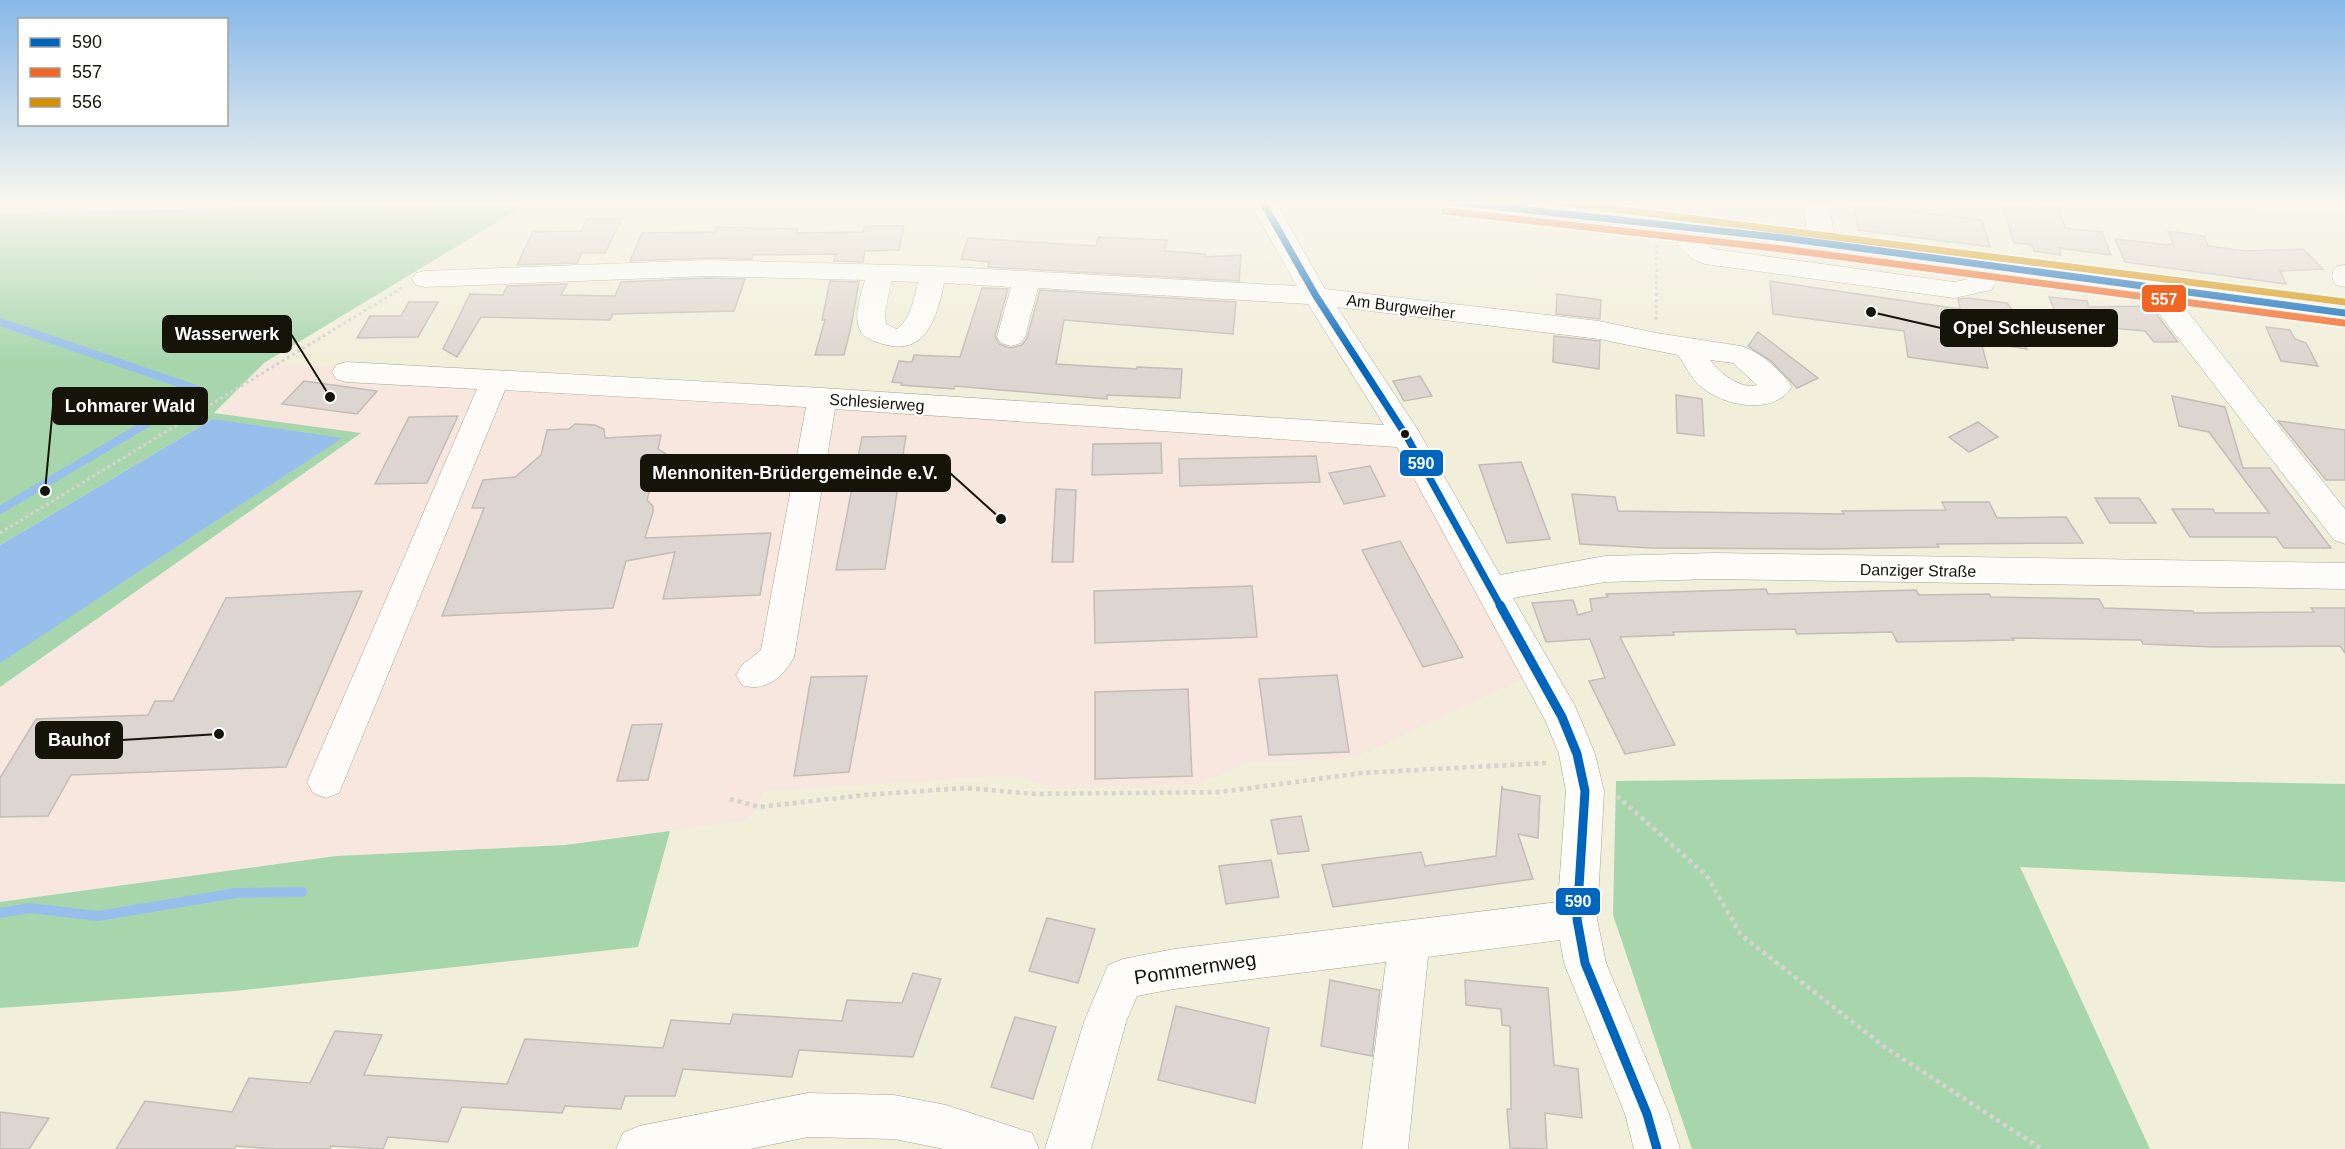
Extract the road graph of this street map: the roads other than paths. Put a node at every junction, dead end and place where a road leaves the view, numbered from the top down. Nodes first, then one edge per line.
1 (1292, 255) edge
2 (1703, 255) edge
3 (1897, 255) edge
4 (1978, 264) junction
5 (880, 272) junction
6 (2345, 273) edge
7 (933, 274) junction
8 (425, 279) road end
9 (1027, 279) junction
10 (2345, 279) edge
11 (2154, 288) junction
12 (1316, 296) junction
13 (2345, 313) edge
14 (1011, 337) dead end
15 (1687, 347) dead end
16 (346, 372) dead end
17 (495, 380) junction
18 (822, 398) junction
19 (1407, 437) junction
20 (2345, 532) edge
21 (2345, 576) edge
22 (1493, 589) junction
23 (754, 675) dead end
24 (326, 782) dead end
25 (1577, 919) junction
26 (1409, 939) junction
27 (690, 1144) edge
28 (639, 1149) edge
29 (1016, 1149) edge
30 (1068, 1149) edge
31 (1385, 1149) edge
32 (1658, 1149) edge

1 - 12 street
2 - 4 street
3 - 4 main road
4 - 11 main road
5 - 7 street, Am Burgweiher
5 - 7 street
5 - 8 street, Am Burgweiher
6 - 10 street
7 - 9 street, Am Burgweiher
9 - 12 street, Am Burgweiher
9 - 14 street
11 - 13 main road
11 - 20 street
12 - 15 street, Am Burgweiher
12 - 19 street
16 - 17 street, Schlesierweg
17 - 18 street, Schlesierweg
17 - 24 street
18 - 19 street, Schlesierweg
18 - 23 street
19 - 22 street
21 - 22 street, Danziger Straße
22 - 25 street
25 - 26 street, Pommernweg
25 - 32 street
26 - 30 street, Pommernweg
26 - 31 street
27 - 28 street
27 - 29 street

